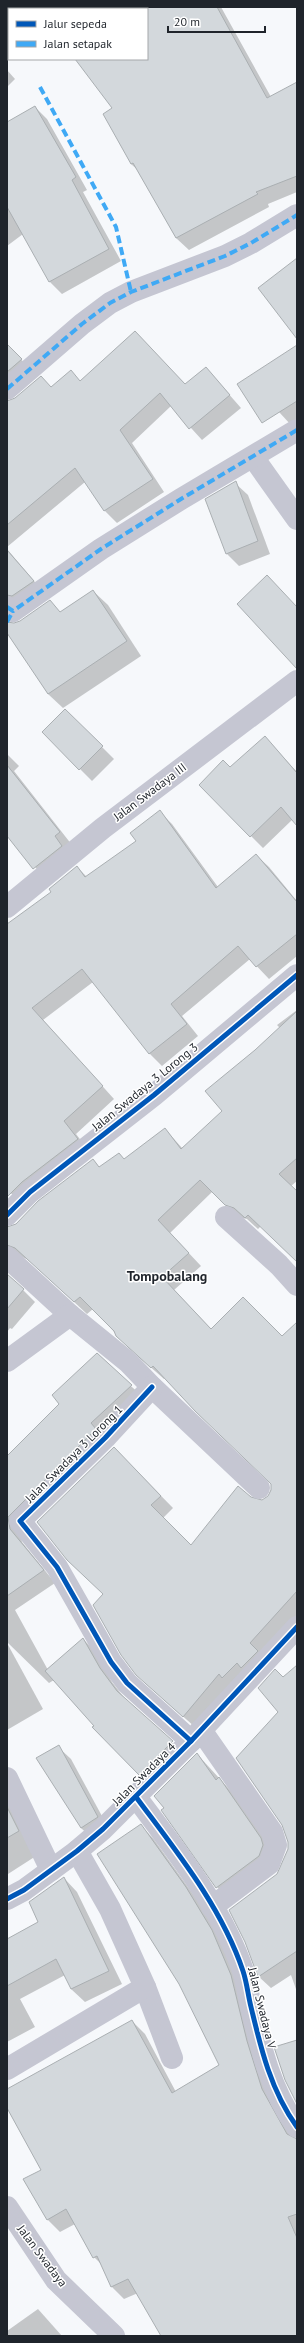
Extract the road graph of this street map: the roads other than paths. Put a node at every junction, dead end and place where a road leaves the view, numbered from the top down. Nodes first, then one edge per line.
1 (297, 215) edge
2 (7, 389) edge
3 (297, 430) edge
4 (253, 457) junction
5 (297, 519) edge
6 (9, 613) edge
7 (297, 681) edge
8 (7, 907) edge
9 (297, 975) edge
10 (7, 1215) edge
11 (226, 1218) dead end
12 (7, 1257) edge
13 (297, 1285) edge
14 (70, 1315) junction
15 (7, 1361) edge
16 (152, 1387) junction
17 (259, 1488) dead end
18 (14, 1526) edge
19 (296, 1629) edge
20 (196, 1736) junction
21 (7, 1778) edge
22 (136, 1797) junction
23 (77, 1851) junction
24 (52, 1870) junction
25 (7, 1900) edge
26 (212, 1907) junction
27 (145, 1987) junction
28 (172, 2058) dead end
29 (7, 2069) edge
30 (295, 2122) edge
31 (7, 2207) edge
32 (114, 2336) edge

1 - 2 street
3 - 4 street
4 - 5 street
4 - 6 street
7 - 8 street, Jalan Swadaya III
9 - 10 street, Jalan Swadaya 3 Lorong 3
11 - 13 street
12 - 14 street
14 - 15 street
14 - 16 street
16 - 17 street
16 - 18 street, Jalan Swadaya 3 Lorong 1
18 - 20 street, Jalan Swadaya 3 Lorong 1
19 - 20 street, Jalan Swadaya 4
20 - 22 street, Jalan Swadaya 4
20 - 26 street, Jalan Swadaya 3 Lorong 1
21 - 24 street
22 - 23 street, Jalan Swadaya 4
22 - 26 street, Jalan Swadaya V
23 - 24 street, Jalan Swadaya 4
23 - 27 street
24 - 25 street, Jalan Swadaya 4
26 - 30 street, Jalan Swadaya V
27 - 28 street
27 - 29 street
31 - 32 street, Jalan Swadaya

